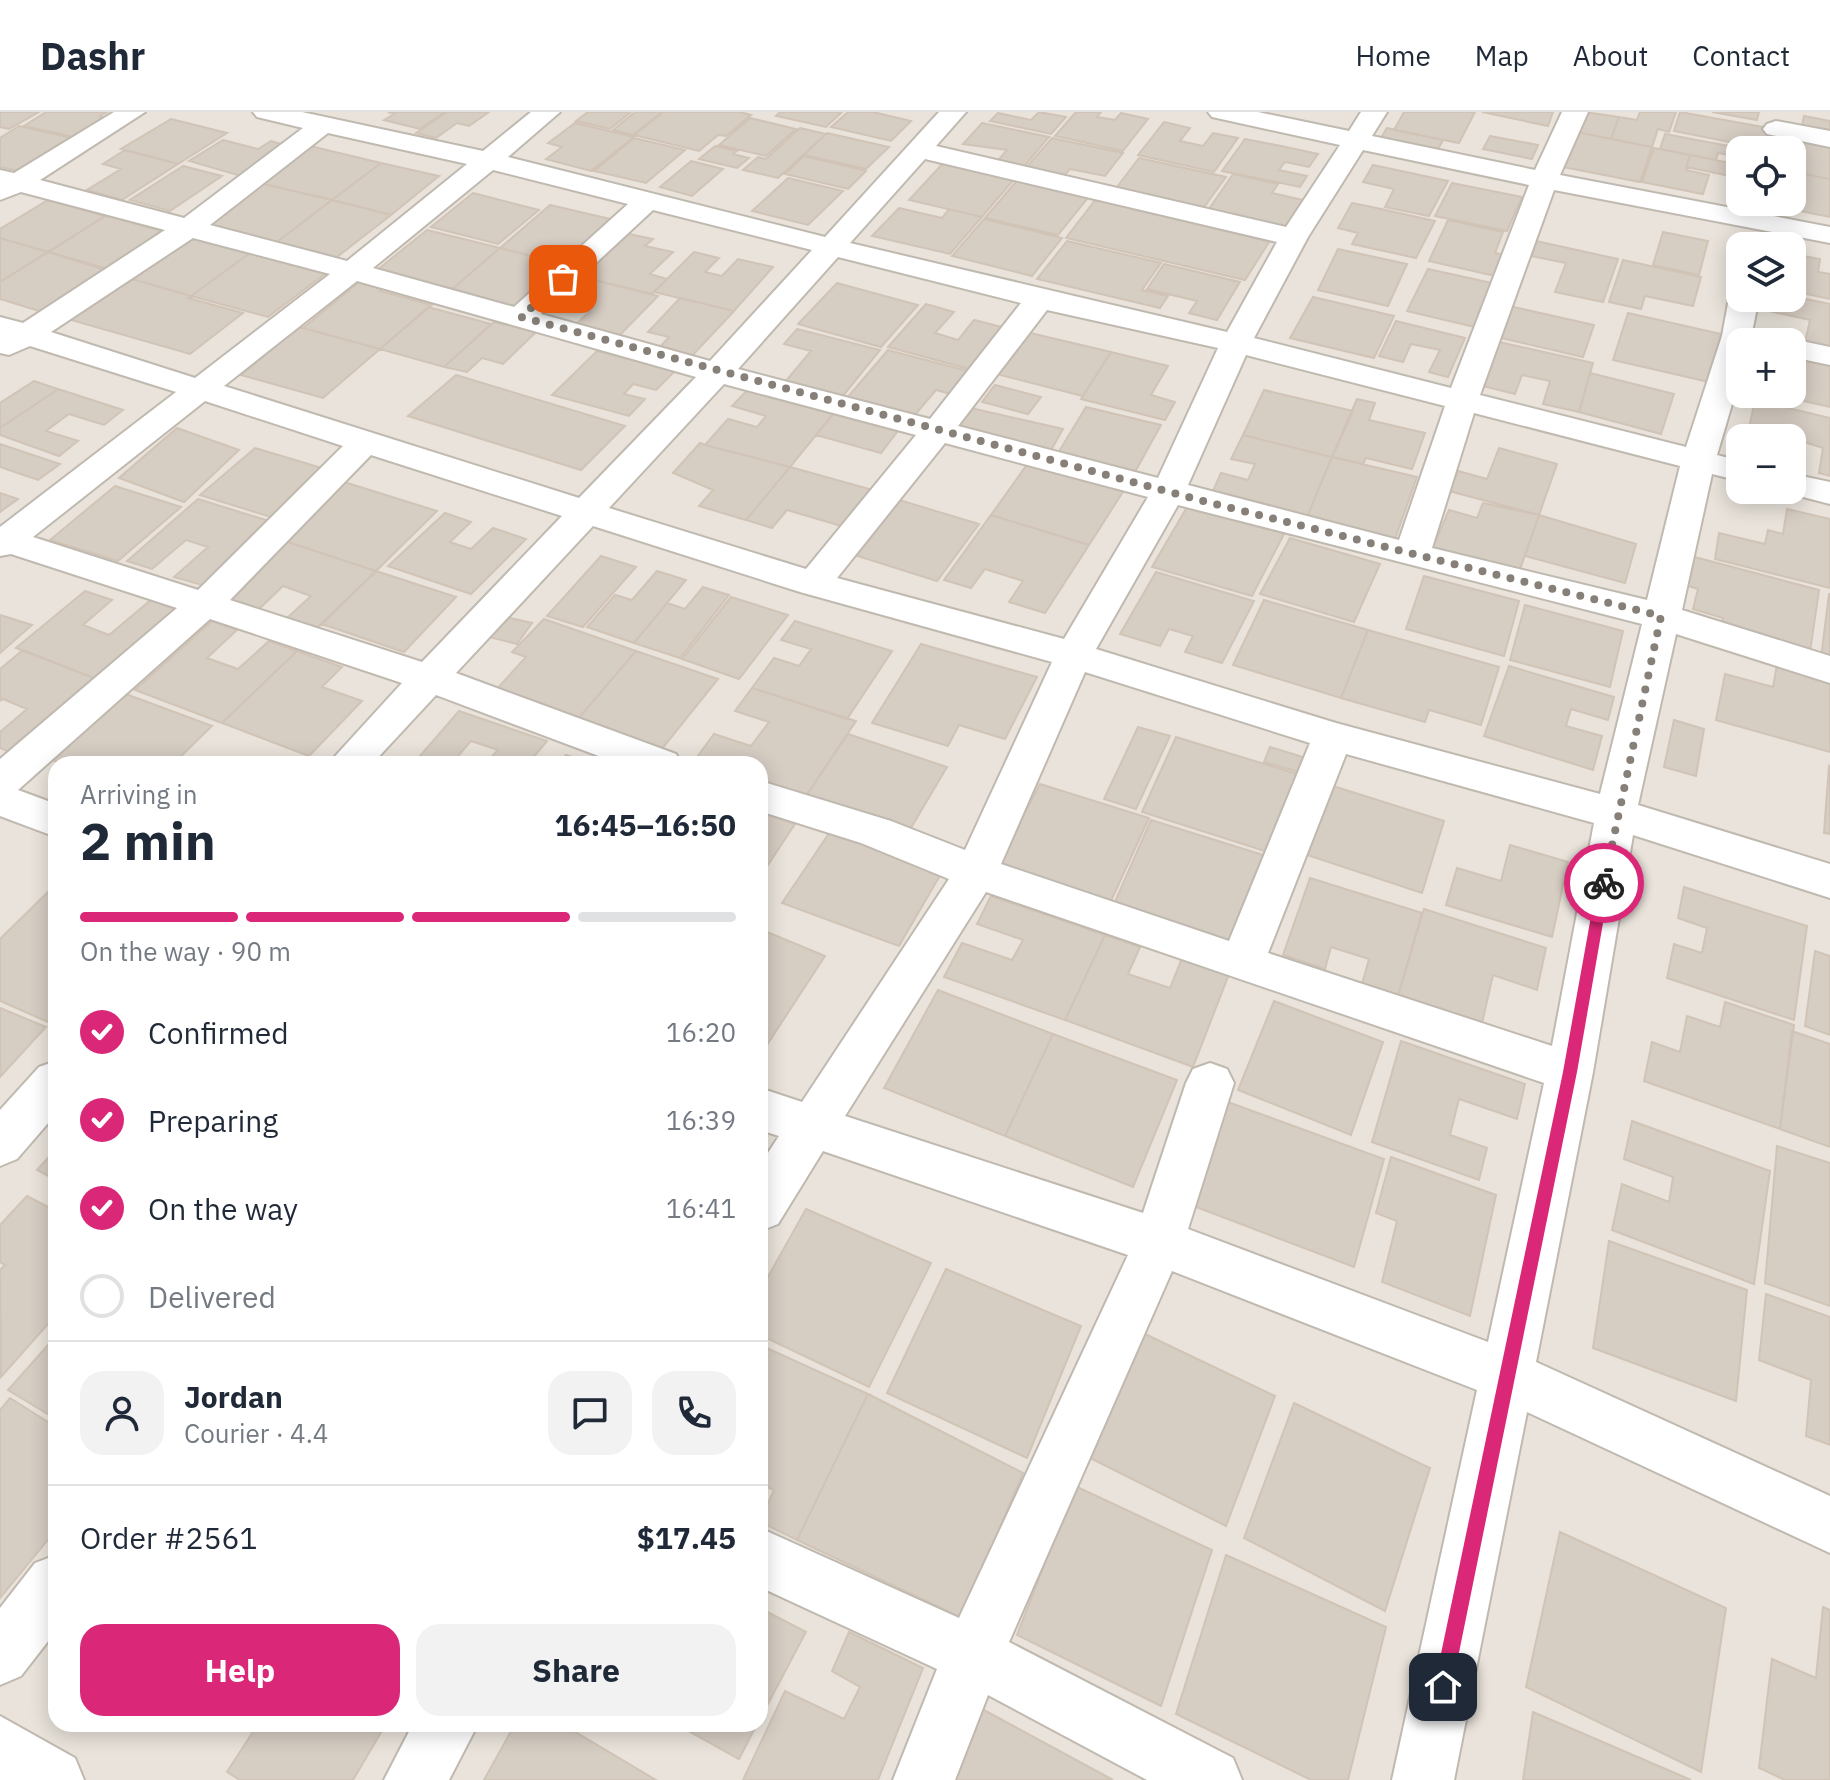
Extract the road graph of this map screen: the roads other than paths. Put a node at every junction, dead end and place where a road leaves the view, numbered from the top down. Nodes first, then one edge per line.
1 (132, 112) edge
2 (266, 112) edge
3 (547, 112) edge
4 (953, 112) edge
5 (1221, 112) edge
6 (1575, 112) edge
7 (323, 125) junction
8 (1366, 126) edge
9 (1776, 130) edge
10 (1830, 139) edge
11 (918, 150) junction
12 (487, 160) junction
13 (1543, 180) junction
14 (6, 185) edge
15 (647, 201) junction
16 (1757, 223) edge
17 (188, 228) junction
18 (1830, 235) edge
19 (1294, 237) junction
20 (829, 248) junction
21 (352, 271) junction
22 (1039, 299) junction
23 (521, 317) junction
24 (1748, 325) edge
25 (9, 338) edge
26 (1236, 343) junction
27 (1806, 351) edge
28 (1830, 356) edge
29 (717, 373) junction
30 (196, 390) junction
31 (1462, 403) junction
32 (936, 429) junction
33 (365, 442) junction
34 (1719, 466) edge
35 (1806, 487) edge
36 (1168, 492) junction
37 (1830, 493) edge
38 (585, 512) junction
39 (2, 541) edge
40 (1412, 555) junction
41 (813, 584) junction
42 (203, 606) junction
43 (1661, 616) junction
44 (1074, 655) junction
45 (1830, 670) edge
46 (430, 678) junction
47 (1333, 736) junction
48 (356, 756) edge
49 (640, 756) edge
50 (0, 782) edge
51 (768, 798) edge
52 (0, 799) edge
53 (1616, 814) junction
54 (48, 818) edge
55 (976, 872) junction
56 (1830, 881) edge
57 (1242, 963) junction
58 (1570, 1072) junction
59 (1210, 1083) dead end
60 (48, 1090) edge
61 (768, 1112) edge
62 (811, 1128) junction
63 (0, 1144) edge
64 (768, 1195) edge
65 (1159, 1242) junction
66 (1508, 1376) junction
67 (1830, 1525) edge
68 (768, 1561) edge
69 (48, 1594) edge
70 (0, 1655) edge
71 (973, 1655) junction
72 (442, 1732) edge
73 (0, 1747) edge
74 (53, 1780) edge
75 (415, 1780) edge
76 (924, 1780) edge
77 (1211, 1780) edge
78 (1423, 1780) edge

1 - 14 street
2 - 7 street
3 - 12 street
4 - 11 street
5 - 8 street
6 - 13 street
7 - 12 street
7 - 17 street
8 - 13 street
8 - 19 street
9 - 10 street
11 - 19 street
11 - 20 street
12 - 15 street
12 - 21 street
13 - 16 street
13 - 31 street
14 - 17 street
15 - 20 street
15 - 23 street
16 - 18 street
17 - 21 street
17 - 25 street
19 - 26 street
20 - 22 street
20 - 29 street
21 - 23 street
21 - 30 street
22 - 26 street
22 - 32 street
23 - 29 street
24 - 34 street
25 - 30 street
26 - 31 street
26 - 36 street
27 - 28 street
29 - 32 street
29 - 38 street
30 - 33 street
30 - 39 street
31 - 34 street
31 - 40 street
32 - 36 street
32 - 41 street
33 - 38 street
33 - 42 street
34 - 43 street
35 - 37 street
36 - 40 street
36 - 44 street
38 - 41 street
38 - 46 street
39 - 42 street
40 - 43 street
41 - 44 street
42 - 46 street
42 - 50 street
43 - 45 street
43 - 53 street
44 - 47 street
44 - 55 street
46 - 48 street
46 - 49 street
47 - 53 street
47 - 57 street
51 - 55 street
52 - 54 street
53 - 56 street
53 - 58 street
55 - 57 street
55 - 62 street
57 - 58 street
58 - 66 street
59 - 65 street
60 - 63 street
61 - 62 street
62 - 64 street
62 - 65 street
65 - 66 street
65 - 71 street
66 - 67 street
66 - 78 street
68 - 71 street
69 - 70 street
71 - 76 street
71 - 77 street
72 - 75 street
73 - 74 street

